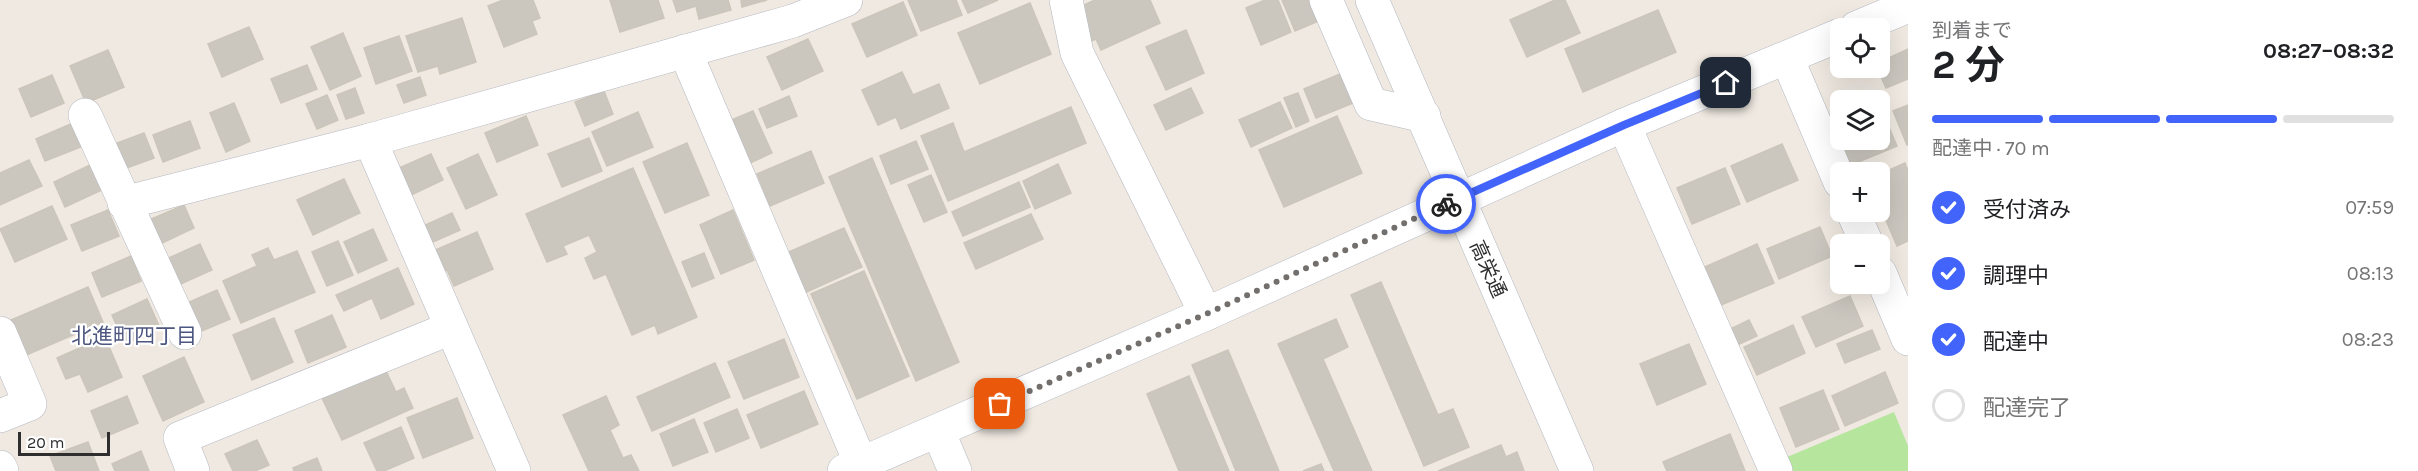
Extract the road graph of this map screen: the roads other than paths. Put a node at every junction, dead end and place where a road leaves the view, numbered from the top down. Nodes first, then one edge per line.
1 (846, 0) edge
2 (1066, 0) edge
3 (1326, 0) edge
4 (1372, 0) edge
5 (1908, 6) edge
6 (1880, 18) edge
7 (1830, 39) edge
8 (685, 51) junction
9 (1787, 58) junction
10 (85, 115) dead end
11 (1424, 117) junction
12 (1624, 125) junction
13 (370, 140) junction
14 (1831, 162) edge
15 (1457, 199) junction
16 (124, 203) junction
17 (1889, 294) edge
18 (1206, 314) junction
19 (450, 328) junction
20 (0, 333) edge
21 (185, 333) dead end
22 (1908, 339) edge
23 (0, 416) edge
24 (938, 431) junction
25 (852, 467) edge
26 (194, 471) edge
27 (514, 471) edge
28 (955, 471) edge
29 (1577, 471) edge
30 (1776, 471) edge

1 - 8 street
2 - 18 street
3 - 11 street
4 - 11 street, 高栄通
5 - 6 street
7 - 9 street
8 - 13 street
8 - 25 street
9 - 12 street
9 - 14 street
10 - 16 street
11 - 15 street, 高栄通
12 - 15 street
12 - 30 street
13 - 16 street
13 - 19 street
15 - 18 street
15 - 29 street, 高栄通
16 - 21 street
17 - 22 street
18 - 24 street
19 - 26 street
19 - 27 street
20 - 23 street
24 - 25 street
24 - 28 street

